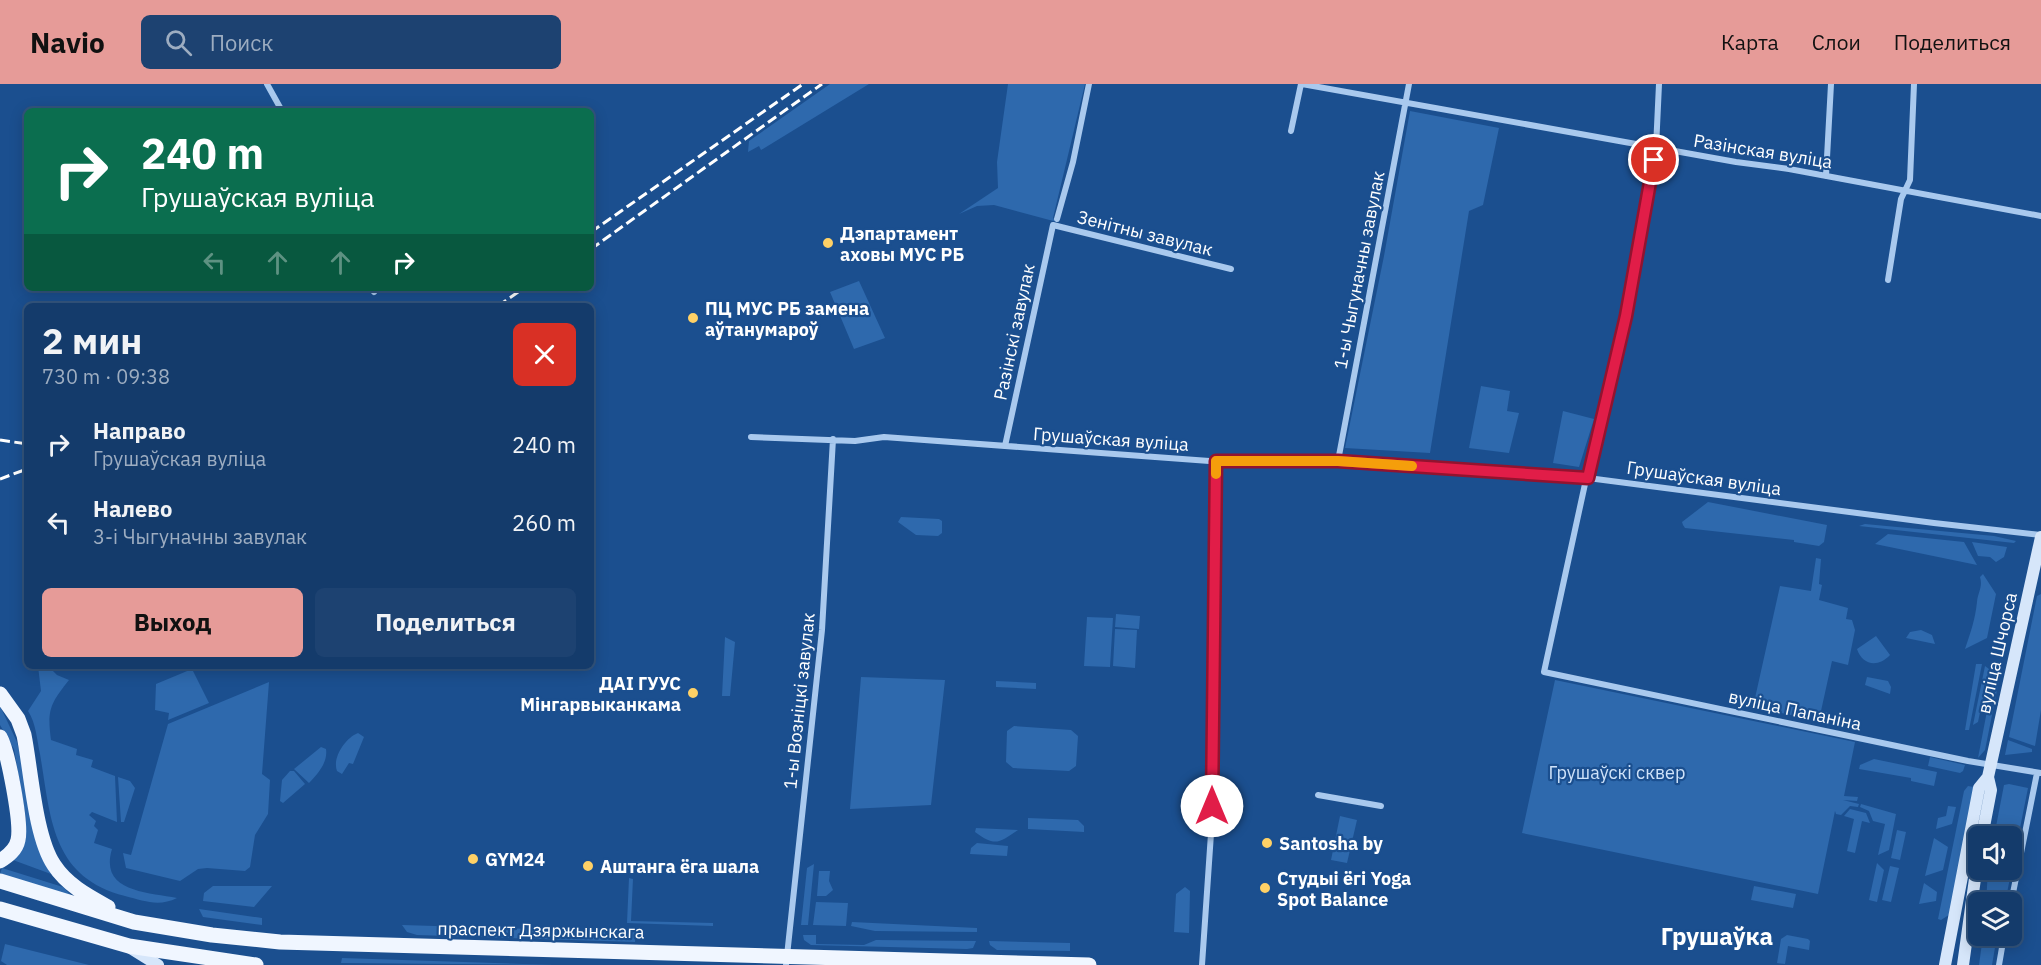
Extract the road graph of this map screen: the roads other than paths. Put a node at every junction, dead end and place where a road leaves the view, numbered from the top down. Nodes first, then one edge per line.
1 (267, 84) edge
2 (1089, 84) edge
3 (1302, 84) edge
4 (1409, 84) edge
5 (1659, 84) edge
6 (1831, 84) edge
7 (1914, 84) edge
8 (1405, 102) junction
9 (280, 108) edge
10 (1291, 131) dead end
11 (1656, 148) junction
12 (1826, 176) junction
13 (1906, 191) junction
14 (2041, 216) edge
15 (1055, 222) junction
16 (1231, 270) dead end
17 (1888, 280) dead end
18 (751, 437) dead end
19 (833, 439) junction
20 (1005, 446) junction
21 (1216, 461) junction
22 (1338, 461) junction
23 (1588, 478) junction
24 (2041, 536) edge
25 (0, 694) edge
26 (0, 737) edge
27 (1989, 771) junction
28 (2039, 773) edge
29 (1318, 795) dead end
30 (1381, 806) dead end
31 (1984, 826) edge
32 (0, 861) edge
33 (1975, 880) edge
34 (0, 881) edge
35 (2013, 892) edge
36 (0, 909) edge
37 (0, 918) edge
38 (27, 918) junction
39 (134, 922) junction
40 (129, 946) junction
41 (2003, 946) edge
42 (786, 961) edge
43 (199, 962) edge
44 (159, 965) edge
45 (256, 965) edge
46 (1089, 965) edge
47 (1202, 965) edge
48 (1945, 965) edge
49 (1963, 965) edge
50 (2000, 965) edge

1 - 9 street
2 - 15 street, Разінскі завулак
3 - 8 street, Разінская вуліца
3 - 10 street
4 - 8 street, 1-ы Чыгуначны завулак
5 - 11 street
6 - 12 street
7 - 13 street
8 - 11 street, Разінская вуліца
8 - 22 street, 1-ы Чыгуначны завулак
11 - 12 street, Разінская вуліца
11 - 23 street
12 - 13 street, Разінская вуліца
13 - 14 street, Разінская вуліца
13 - 17 street
15 - 16 street, Зенітны завулак
15 - 20 street, Разінскі завулак
18 - 19 street, Грушаўская вуліца
19 - 20 street, Грушаўская вуліца
19 - 42 street, 1-ы Возніцкі завулак
20 - 21 street, Грушаўская вуліца
21 - 22 street, Грушаўская вуліца
21 - 47 street
22 - 23 street, Грушаўская вуліца
23 - 24 street, Грушаўская вуліца
23 - 27 street, вуліца Папаніна
24 - 27 main road, вуліца Шчорса
25 - 39 main road
26 - 32 main road
27 - 28 street, вуліца Папаніна
27 - 31 main road, вуліца Шчорса
27 - 48 main road, вуліца Шчорса
28 - 35 street
29 - 30 street
33 - 49 main road
34 - 39 main road, праспект Дзяржынскага
36 - 38 main road
37 - 38 main road
38 - 40 main road
39 - 42 main road, праспект Дзяржынскага
40 - 43 main road
40 - 44 main road
41 - 50 street
42 - 46 main road, праспект Дзяржынскага
43 - 45 main road

